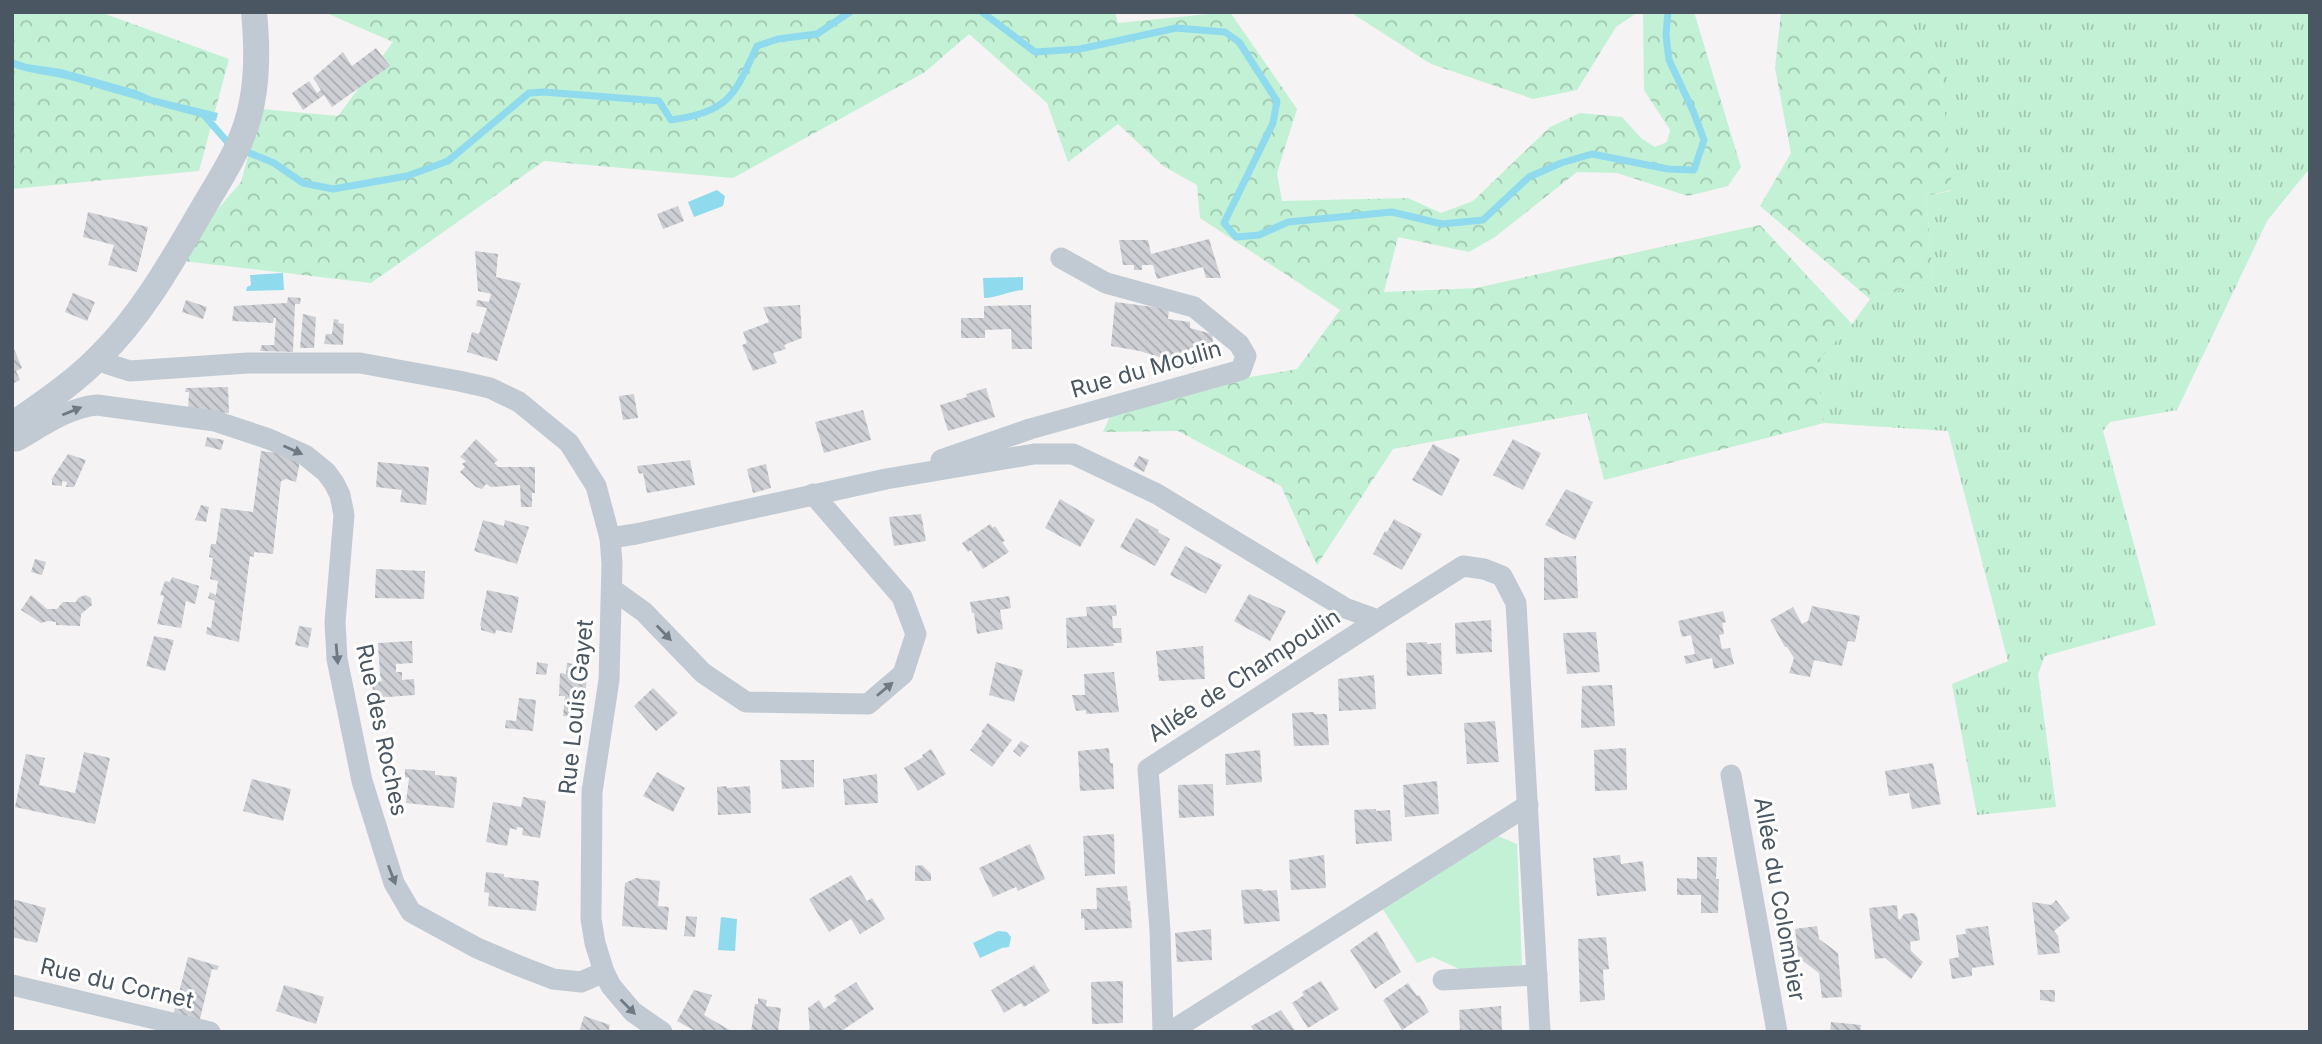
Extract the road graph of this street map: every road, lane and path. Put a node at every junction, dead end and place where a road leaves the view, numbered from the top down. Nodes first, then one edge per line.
1 (254, 12) edge
2 (1061, 258) dead end
3 (99, 358) junction
4 (12, 425) edge
5 (12, 441) edge
6 (1073, 454) joint
7 (886, 479) junction
8 (813, 494) junction
9 (610, 538) junction
10 (612, 589) junction
11 (1378, 620) junction
12 (1731, 775) dead end
13 (1528, 805) junction
14 (604, 972) junction
15 (1537, 975) junction
16 (1443, 980) dead end
17 (12, 985) edge
18 (210, 1032) edge
19 (662, 1032) edge
20 (1163, 1032) edge
21 (1170, 1032) edge
22 (1540, 1032) edge
23 (1777, 1032) edge

1 - 3 street
2 - 7 street, Rue du Moulin
3 - 4 street
3 - 9 street, Rue Louis Gayet
5 -> 14 street, Rue des Roches
6 - 7 street, Rue du Moulin
6 - 11 street, Allée de Champoulin
7 - 8 street, Rue du Moulin
8 - 9 street, Rue du Moulin
10 -> 8 street
9 - 10 street, Rue Louis Gayet
10 - 14 street, Rue Louis Gayet
11 - 13 street, Allée de Champoulin
11 - 20 street, Allée de Champoulin
12 - 23 street, Allée du Colombier
13 - 15 street, Allée de Champoulin
13 - 21 street
14 -> 19 street, Rue Louis Gayet
15 - 16 street
15 - 22 street, Allée de Champoulin
17 - 18 street, Rue du Cornet

